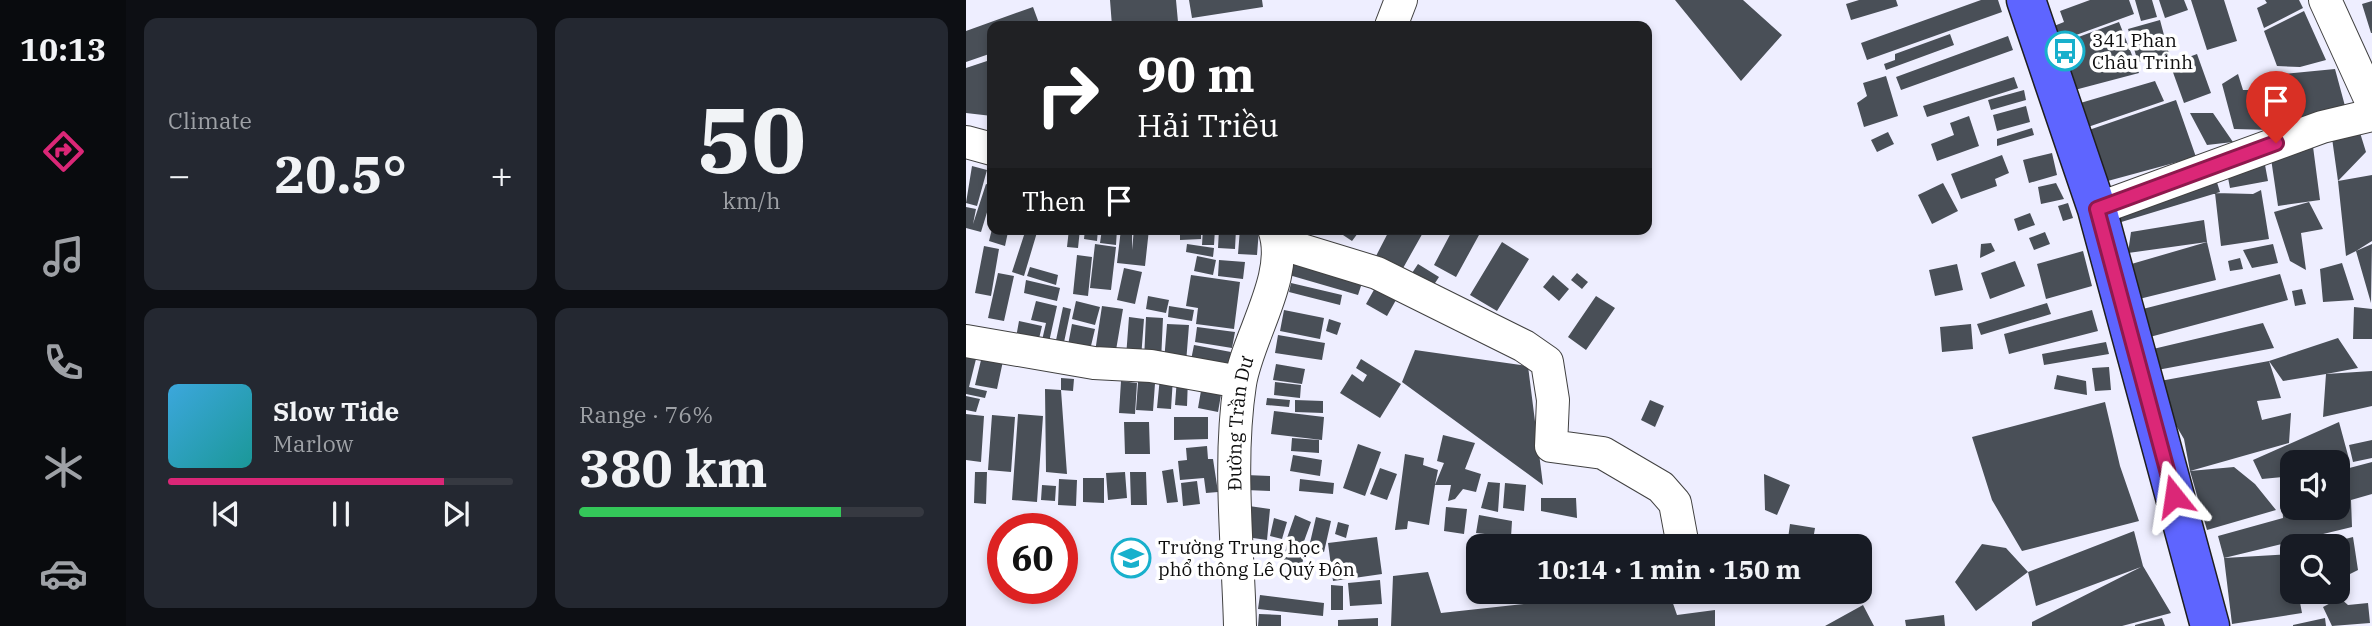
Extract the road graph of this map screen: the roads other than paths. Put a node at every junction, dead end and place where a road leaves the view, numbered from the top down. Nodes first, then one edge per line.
1 (1401, 0) edge
2 (2026, 0) edge
3 (2325, 0) edge
4 (1393, 21) edge
5 (2372, 103) edge
6 (2372, 115) edge
7 (966, 142) edge
8 (987, 148) edge
9 (2097, 209) junction
10 (1283, 235) edge
11 (1285, 235) edge
12 (966, 341) edge
13 (1240, 382) junction
14 (1681, 534) edge
15 (1240, 626) edge
16 (2210, 626) edge

1 - 4 street
2 - 9 main road
3 - 5 street
6 - 9 street
7 - 8 street
9 - 16 main road
10 - 13 street, Đường Trần Dư
11 - 14 street
12 - 13 street
13 - 15 street, Đường Trần Dư

